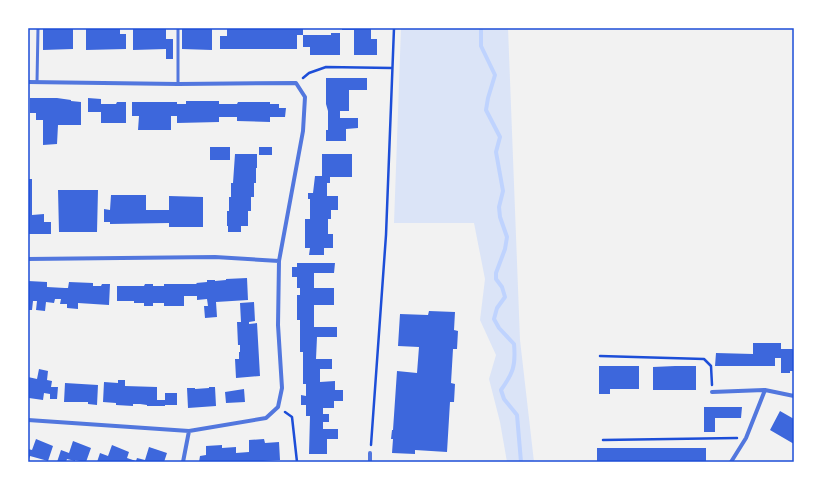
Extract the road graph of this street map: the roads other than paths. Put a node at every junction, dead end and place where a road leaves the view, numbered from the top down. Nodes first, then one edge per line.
1 (38, 28) edge
2 (178, 28) edge
3 (28, 82) edge
4 (37, 82) junction
5 (178, 84) junction
6 (28, 259) edge
7 (279, 261) junction
8 (765, 390) junction
9 (712, 392) road end
10 (794, 396) edge
11 (28, 420) edge
12 (189, 431) junction
13 (370, 453) road end
14 (183, 462) edge
15 (370, 462) edge
16 (731, 462) edge

1 - 4 lane
2 - 5 lane
3 - 4 street
4 - 5 street
5 - 7 street
6 - 7 street
7 - 12 street
8 - 9 street
8 - 10 street
8 - 16 street
11 - 12 street
12 - 14 street
13 - 15 street

